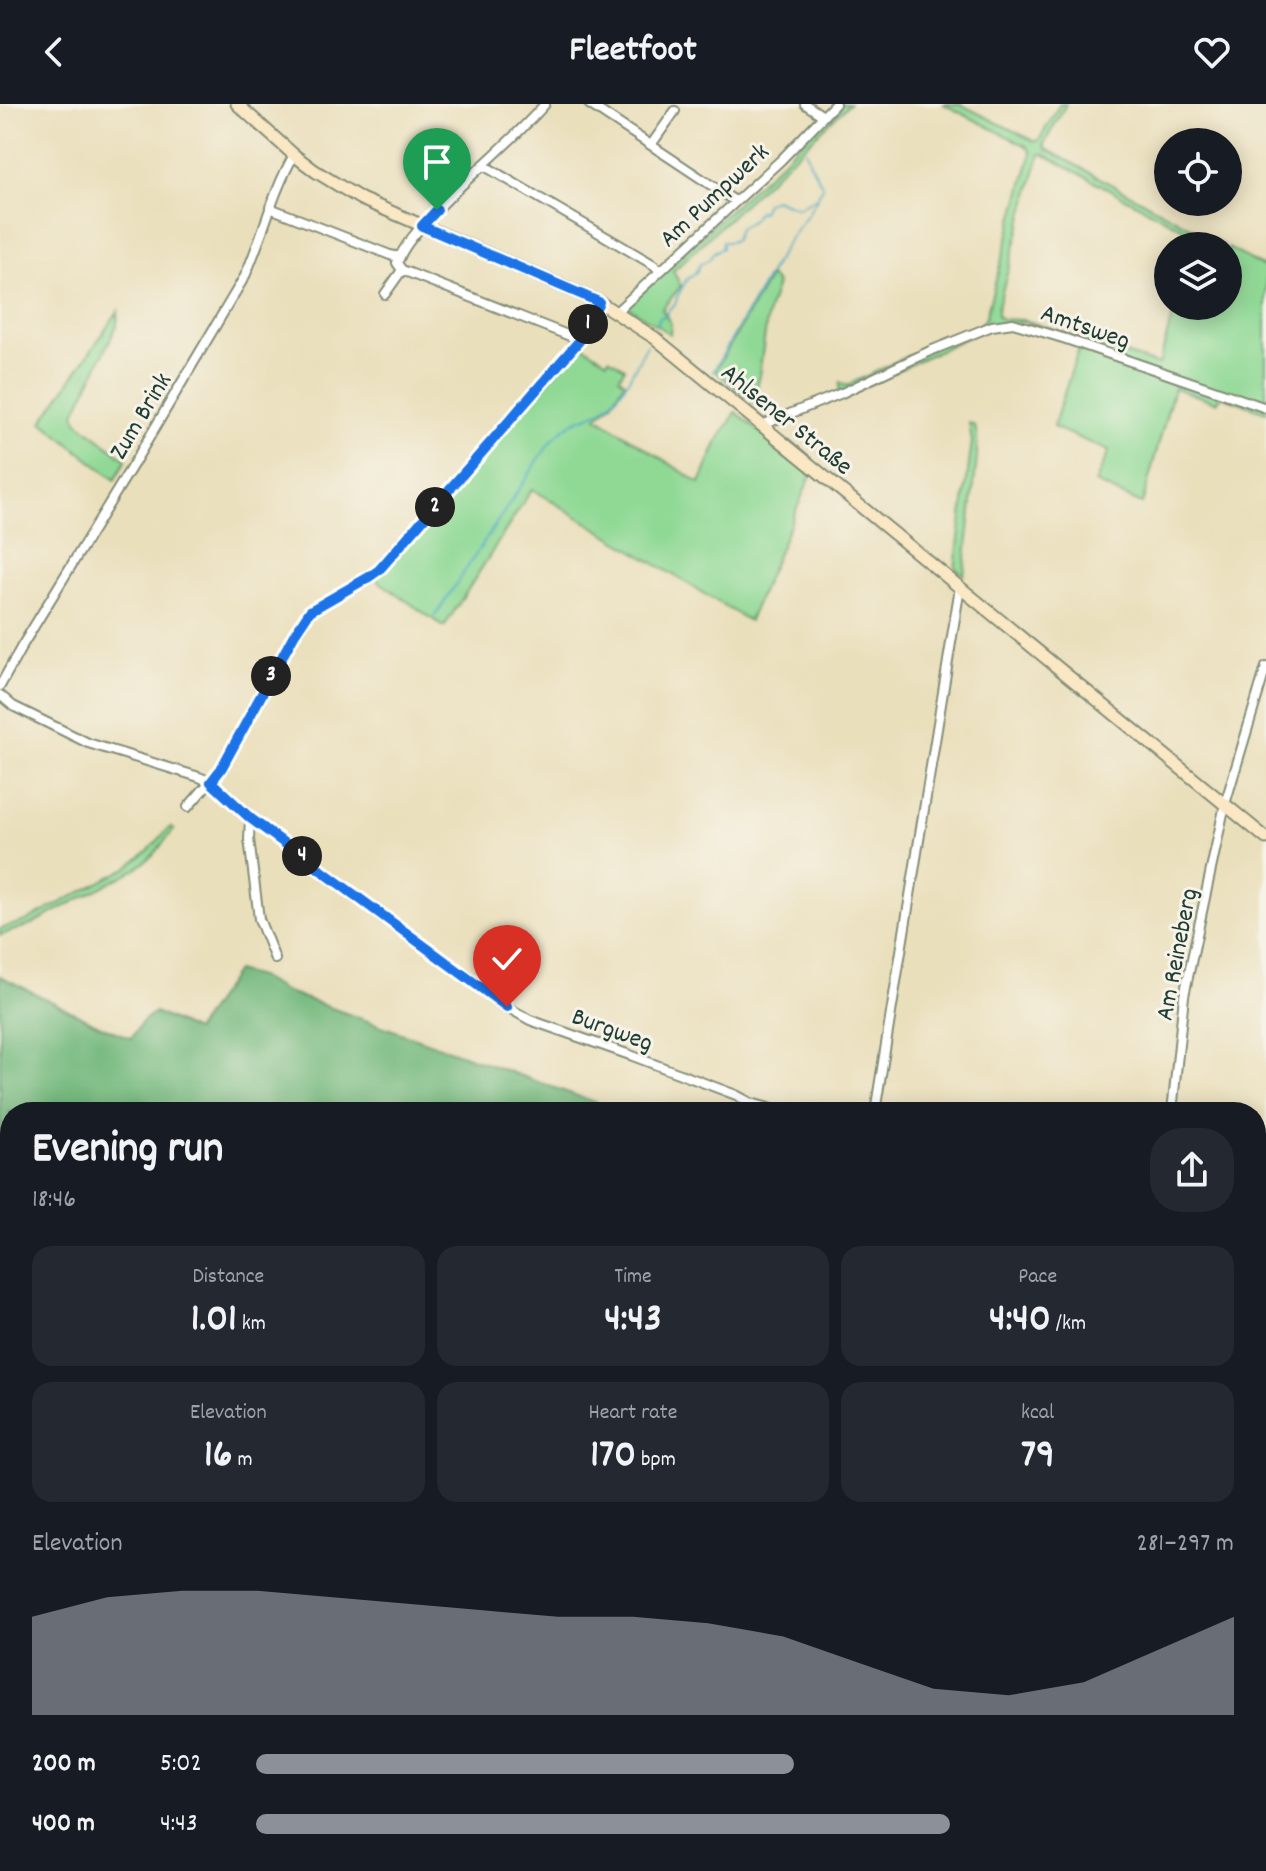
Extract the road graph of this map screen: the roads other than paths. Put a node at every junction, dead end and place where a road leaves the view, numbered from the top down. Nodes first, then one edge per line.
1 (237, 104) edge
2 (545, 104) edge
3 (589, 104) edge
4 (805, 104) edge
5 (835, 104) edge
6 (675, 111) dead end
7 (823, 116) junction
8 (651, 145) junction
9 (294, 155) junction
10 (483, 165) junction
11 (735, 201) junction
12 (270, 208) junction
13 (422, 226) junction
14 (400, 257) junction
15 (402, 270) junction
16 (660, 271) junction
17 (385, 294) dead end
18 (599, 302) junction
19 (616, 312) junction
20 (580, 340) junction
21 (1266, 408) edge
22 (762, 425) junction
23 (960, 587) junction
24 (1266, 667) edge
25 (0, 686) edge
26 (0, 695) edge
27 (211, 782) junction
28 (1225, 804) junction
29 (188, 807) dead end
30 (250, 818) junction
31 (1266, 838) edge
32 (275, 959) dead end
33 (749, 1102) edge
34 (877, 1102) edge
35 (1173, 1102) edge

1 - 9 main road, Ahlsener Straße
2 - 10 street
3 - 8 street
4 - 7 street
5 - 7 street, Am Pumpwerk
6 - 8 street
7 - 11 street, Am Pumpwerk
8 - 11 street
9 - 12 street, Zum Brink
9 - 13 main road, Ahlsener Straße
10 - 13 street
10 - 16 street
11 - 16 street, Am Pumpwerk
12 - 14 street
12 - 25 street, Zum Brink
13 - 14 street
13 - 18 main road, Ahlsener Straße
14 - 15 street
15 - 17 street
15 - 20 street
16 - 19 street, Am Pumpwerk
18 - 19 main road, Ahlsener Straße
18 - 20 street
19 - 22 main road, Ahlsener Straße
20 - 27 street
21 - 22 street, Amtsweg
22 - 23 main road, Ahlsener Straße
23 - 28 main road, Ahlsener Straße
23 - 34 street
24 - 28 street, Am Reineberg
26 - 27 street, Burgweg
27 - 29 street
27 - 30 street, Burgweg
28 - 31 main road, Ahlsener Straße
28 - 35 street, Am Reineberg
30 - 32 street
30 - 33 street, Burgweg

